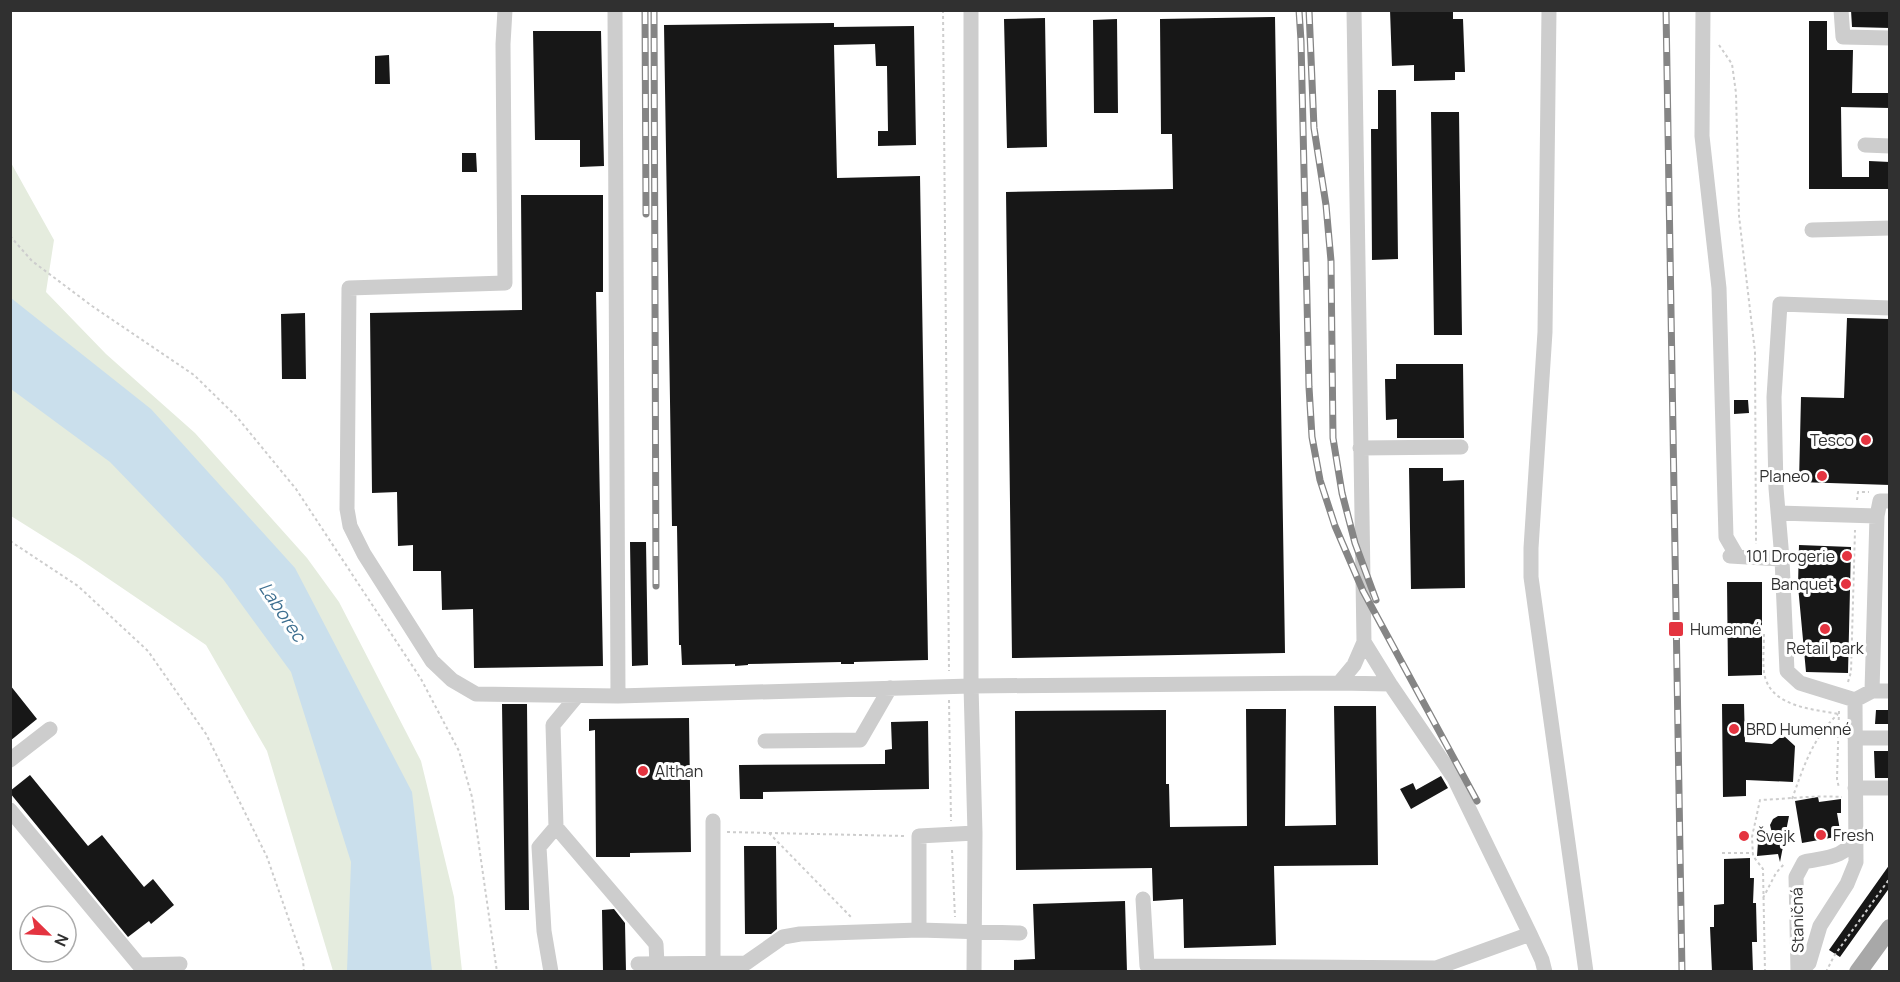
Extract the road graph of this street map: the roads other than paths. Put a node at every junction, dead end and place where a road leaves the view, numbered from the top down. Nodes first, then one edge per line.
1 (505, 10) edge
2 (615, 10) edge
3 (971, 10) edge
4 (1354, 10) edge
5 (1549, 10) edge
6 (1702, 10) edge
7 (1841, 10) edge
8 (1890, 38) edge
9 (1865, 145) dead end
10 (1890, 146) edge
11 (1890, 228) edge
12 (1812, 230) dead end
13 (1890, 308) edge
14 (1461, 447) dead end
15 (1360, 448) junction
16 (1890, 501) edge
17 (1778, 513) junction
18 (1877, 516) junction
19 (1782, 559) junction
20 (1364, 642) junction
21 (1339, 683) junction
22 (1390, 684) junction
23 (971, 686) junction
24 (890, 688) junction
25 (1872, 691) junction
26 (1890, 692) edge
27 (577, 696) junction
28 (618, 696) junction
29 (1849, 699) junction
30 (50, 729) dead end
31 (1855, 738) junction
32 (1890, 738) edge
33 (765, 741) dead end
34 (10, 760) edge
35 (1890, 788) edge
36 (1851, 794) junction
37 (10, 810) edge
38 (713, 826) road end
39 (556, 827) junction
40 (975, 833) junction
41 (1857, 836) junction
42 (1143, 899) dead end
43 (1890, 928) edge
44 (920, 930) junction
45 (974, 932) junction
46 (1020, 933) dead end
47 (1530, 934) junction
48 (180, 964) dead end
49 (638, 964) dead end
50 (657, 964) junction
51 (713, 964) junction
52 (1359, 969) edge
53 (1441, 970) edge
54 (551, 972) edge
55 (974, 972) edge
56 (1545, 972) edge
57 (1586, 972) edge
58 (1799, 972) edge
59 (1858, 972) edge

1 - 27 street
2 - 28 street
3 - 23 street
4 - 15 street
5 - 57 street
6 - 19 street
7 - 8 street
9 - 10 street
11 - 12 street
13 - 17 street
14 - 15 street
15 - 20 street
16 - 18 street
17 - 18 street
17 - 19 street
18 - 25 street
19 - 29 street
20 - 21 street
20 - 22 street
21 - 22 street
21 - 23 street
22 - 47 street
23 - 24 street
23 - 40 street
24 - 28 street
24 - 33 street
25 - 26 street
25 - 29 street
27 - 28 street
27 - 39 street
29 - 31 street, Staničná
30 - 34 street
31 - 32 street
31 - 36 street, Staničná
35 - 36 street
36 - 41 street, Staničná
37 - 48 street
38 - 51 street
39 - 50 street
39 - 54 street
40 - 44 street
40 - 45 street
41 - 58 street, Staničná
41 - 58 street, Staničná
42 - 52 street
43 - 59 main road
44 - 45 street
44 - 51 street
45 - 46 street
45 - 55 street
47 - 53 street
47 - 56 street
49 - 50 street
50 - 51 street
52 - 53 street

